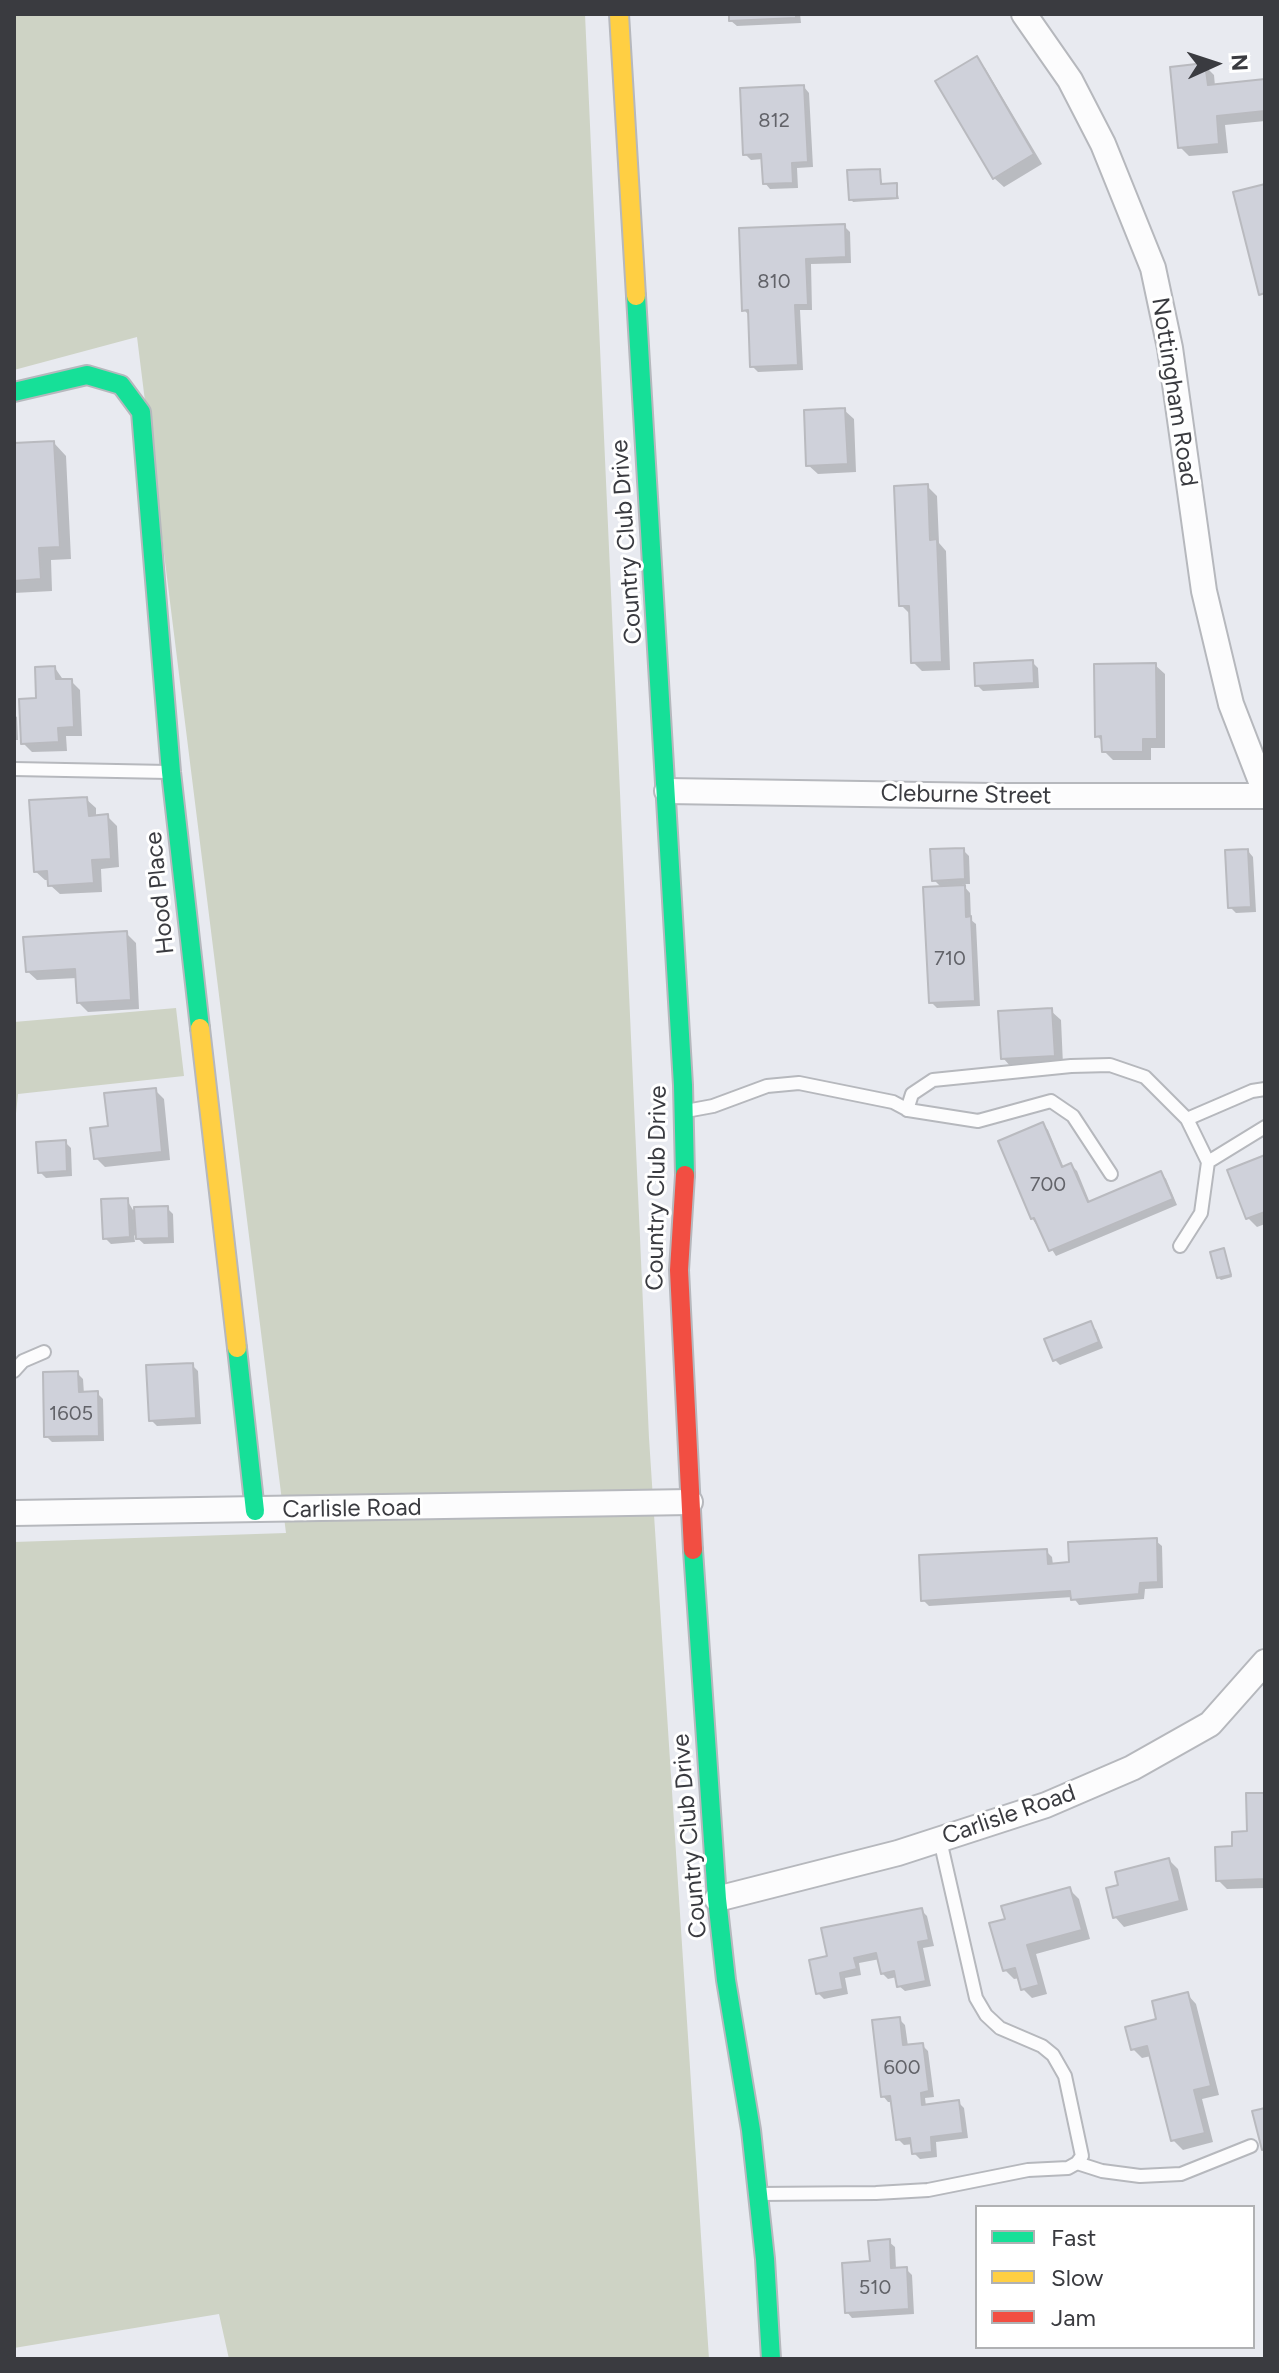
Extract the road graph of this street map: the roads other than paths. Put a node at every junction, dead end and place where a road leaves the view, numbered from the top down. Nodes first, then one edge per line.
1 (619, 14) edge
2 (1024, 14) edge
3 (14, 392) edge
4 (14, 769) edge
5 (171, 772) junction
6 (667, 791) junction
7 (1265, 794) edge
8 (1265, 1089) edge
9 (907, 1110) junction
10 (683, 1112) junction
11 (1187, 1119) junction
12 (1265, 1127) edge
13 (1208, 1162) junction
14 (1111, 1174) dead end
15 (1180, 1246) dead end
16 (44, 1352) dead end
17 (14, 1371) edge
18 (690, 1502) junction
19 (255, 1511) junction
20 (14, 1513) edge
21 (1265, 1662) edge
22 (940, 1840) junction
23 (717, 1899) junction
24 (1251, 2146) dead end
25 (1077, 2163) junction
26 (758, 2194) junction
27 (771, 2359) edge

1 - 6 street, Country Club Drive
2 - 7 street, Nottingham Road
3 - 5 street, Hood Place
4 - 5 lane
5 - 19 street, Hood Place
6 - 7 street, Cleburne Street
6 - 10 street, Country Club Drive
8 - 11 lane
9 - 10 lane
9 - 11 lane
9 - 14 lane
10 - 18 street, Country Club Drive
11 - 13 lane
12 - 13 lane
13 - 15 lane
16 - 17 lane
18 - 19 street, Carlisle Road
18 - 23 street, Country Club Drive
19 - 20 street, Carlisle Road
21 - 22 street, Carlisle Road
22 - 23 street, Carlisle Road
22 - 25 lane
23 - 26 street, Country Club Drive
24 - 25 lane
25 - 26 lane
26 - 27 street, Country Club Drive

